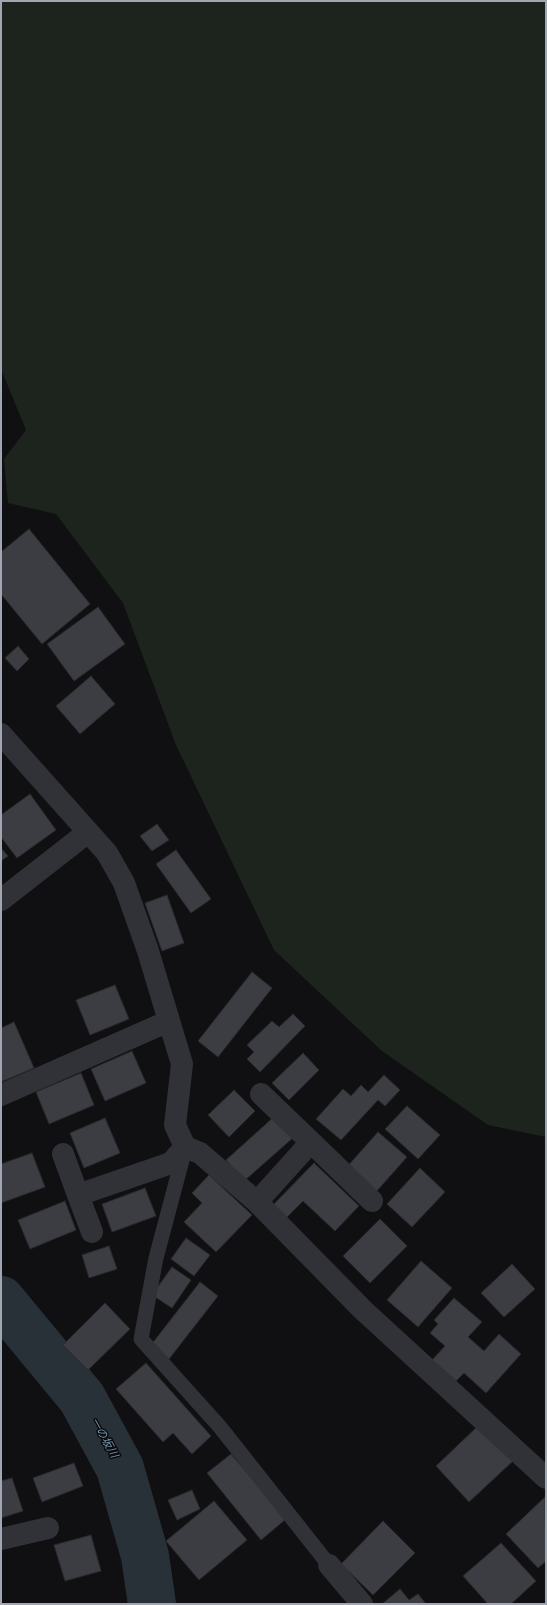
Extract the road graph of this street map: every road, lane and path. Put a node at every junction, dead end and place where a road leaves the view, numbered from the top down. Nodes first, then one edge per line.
1 (1, 734) edge
2 (88, 832) junction
3 (1, 900) edge
4 (169, 1021) junction
5 (261, 1094) dead end
6 (1, 1095) edge
7 (311, 1142) junction
8 (185, 1147) junction
9 (63, 1154) dead end
10 (78, 1195) junction
11 (372, 1201) dead end
12 (257, 1202) junction
13 (92, 1232) dead end
14 (546, 1478) edge
15 (48, 1528) dead end
16 (1, 1539) edge
17 (329, 1565) joint
18 (362, 1604) edge

1 - 2 street
2 - 3 street
2 - 4 street
4 - 6 street
4 - 8 street
5 - 7 street
7 - 11 street
7 - 12 street
8 - 10 street
8 - 12 street
8 - 17 lane
9 - 10 street
10 - 13 street
12 - 14 street
15 - 16 street
17 - 18 street

